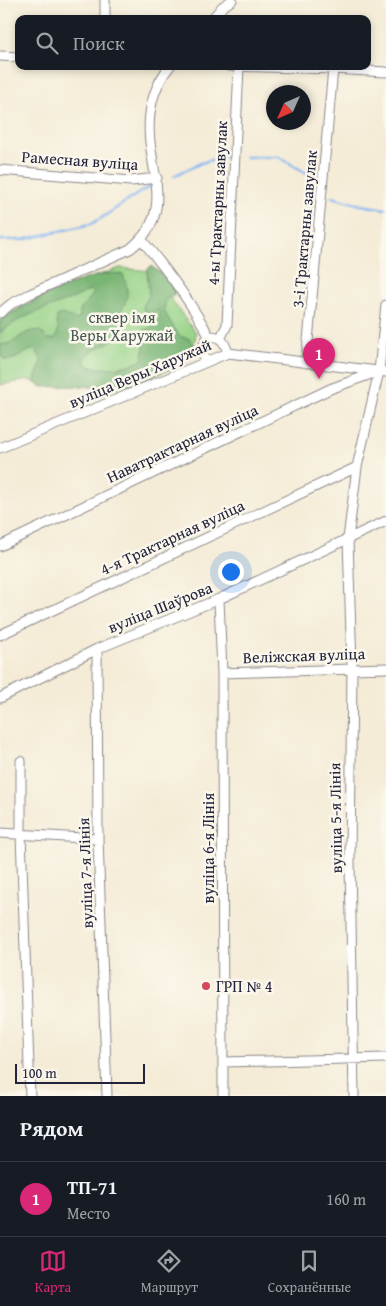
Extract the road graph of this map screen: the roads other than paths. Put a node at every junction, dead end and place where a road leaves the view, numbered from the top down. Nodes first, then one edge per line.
1 (105, 0) edge
2 (232, 0) edge
3 (221, 3) edge
4 (105, 15) edge
5 (214, 15) edge
6 (0, 56) edge
7 (15, 57) edge
8 (167, 70) edge
9 (239, 70) edge
10 (333, 70) edge
11 (351, 70) edge
12 (386, 72) edge
13 (0, 170) edge
14 (157, 178) junction
15 (141, 239) junction
16 (386, 305) edge
17 (0, 313) edge
18 (209, 336) junction
19 (220, 339) junction
20 (228, 353) junction
21 (205, 362) junction
22 (306, 362) junction
23 (383, 372) edge
24 (0, 448) edge
25 (357, 467) junction
26 (386, 521) edge
27 (348, 539) junction
28 (0, 546) edge
29 (219, 599) junction
30 (0, 635) edge
31 (97, 649) junction
32 (352, 668) junction
33 (386, 668) edge
34 (222, 672) junction
35 (0, 698) edge
36 (21, 762) dead end
37 (0, 833) edge
38 (21, 834) junction
39 (98, 839) junction
40 (386, 1058) edge
41 (354, 1059) junction
42 (223, 1062) junction
43 (30, 1096) edge
44 (107, 1096) edge
45 (224, 1096) edge
46 (354, 1096) edge

1 - 4 street
2 - 3 street
3 - 5 street
6 - 7 street
8 - 14 street
9 - 19 street, 4-ы Трактарны завулак
10 - 22 street, 3-і Трактарны завулак
11 - 12 street
13 - 14 street, Рамесная вуліца
14 - 15 street
15 - 17 street
15 - 18 street
16 - 23 street, вуліца 5-я Лінія
18 - 19 street
18 - 21 street
19 - 20 street
20 - 21 street, вуліца Веры Харужай
20 - 22 street, вуліца Веры Харужай
21 - 24 street, вуліца Веры Харужай
22 - 23 street, вуліца Веры Харужай
23 - 25 street, вуліца 5-я Лінія
23 - 28 street, Наватрактарная вуліца
25 - 27 street, вуліца 5-я Лінія
25 - 30 street, 4-я Трактарная вуліца
26 - 27 street, вуліца Шаўрова
27 - 29 street, вуліца Шаўрова
27 - 32 street, вуліца 5-я Лінія
29 - 31 street, вуліца Шаўрова
29 - 34 street, вуліца 6-я Лінія
31 - 35 street, вуліца Шаўрова
31 - 39 street, вуліца 7-я Лінія
32 - 33 street, Веліжская вуліца
32 - 34 street, Веліжская вуліца
32 - 41 street, вуліца 5-я Лінія
34 - 42 street, вуліца 6-я Лінія
36 - 38 street
37 - 38 street
38 - 39 street
38 - 43 street
39 - 44 street, вуліца 7-я Лінія
40 - 41 street
41 - 42 street
41 - 46 street, вуліца 5-я Лінія
42 - 45 street, вуліца 6-я Лінія

